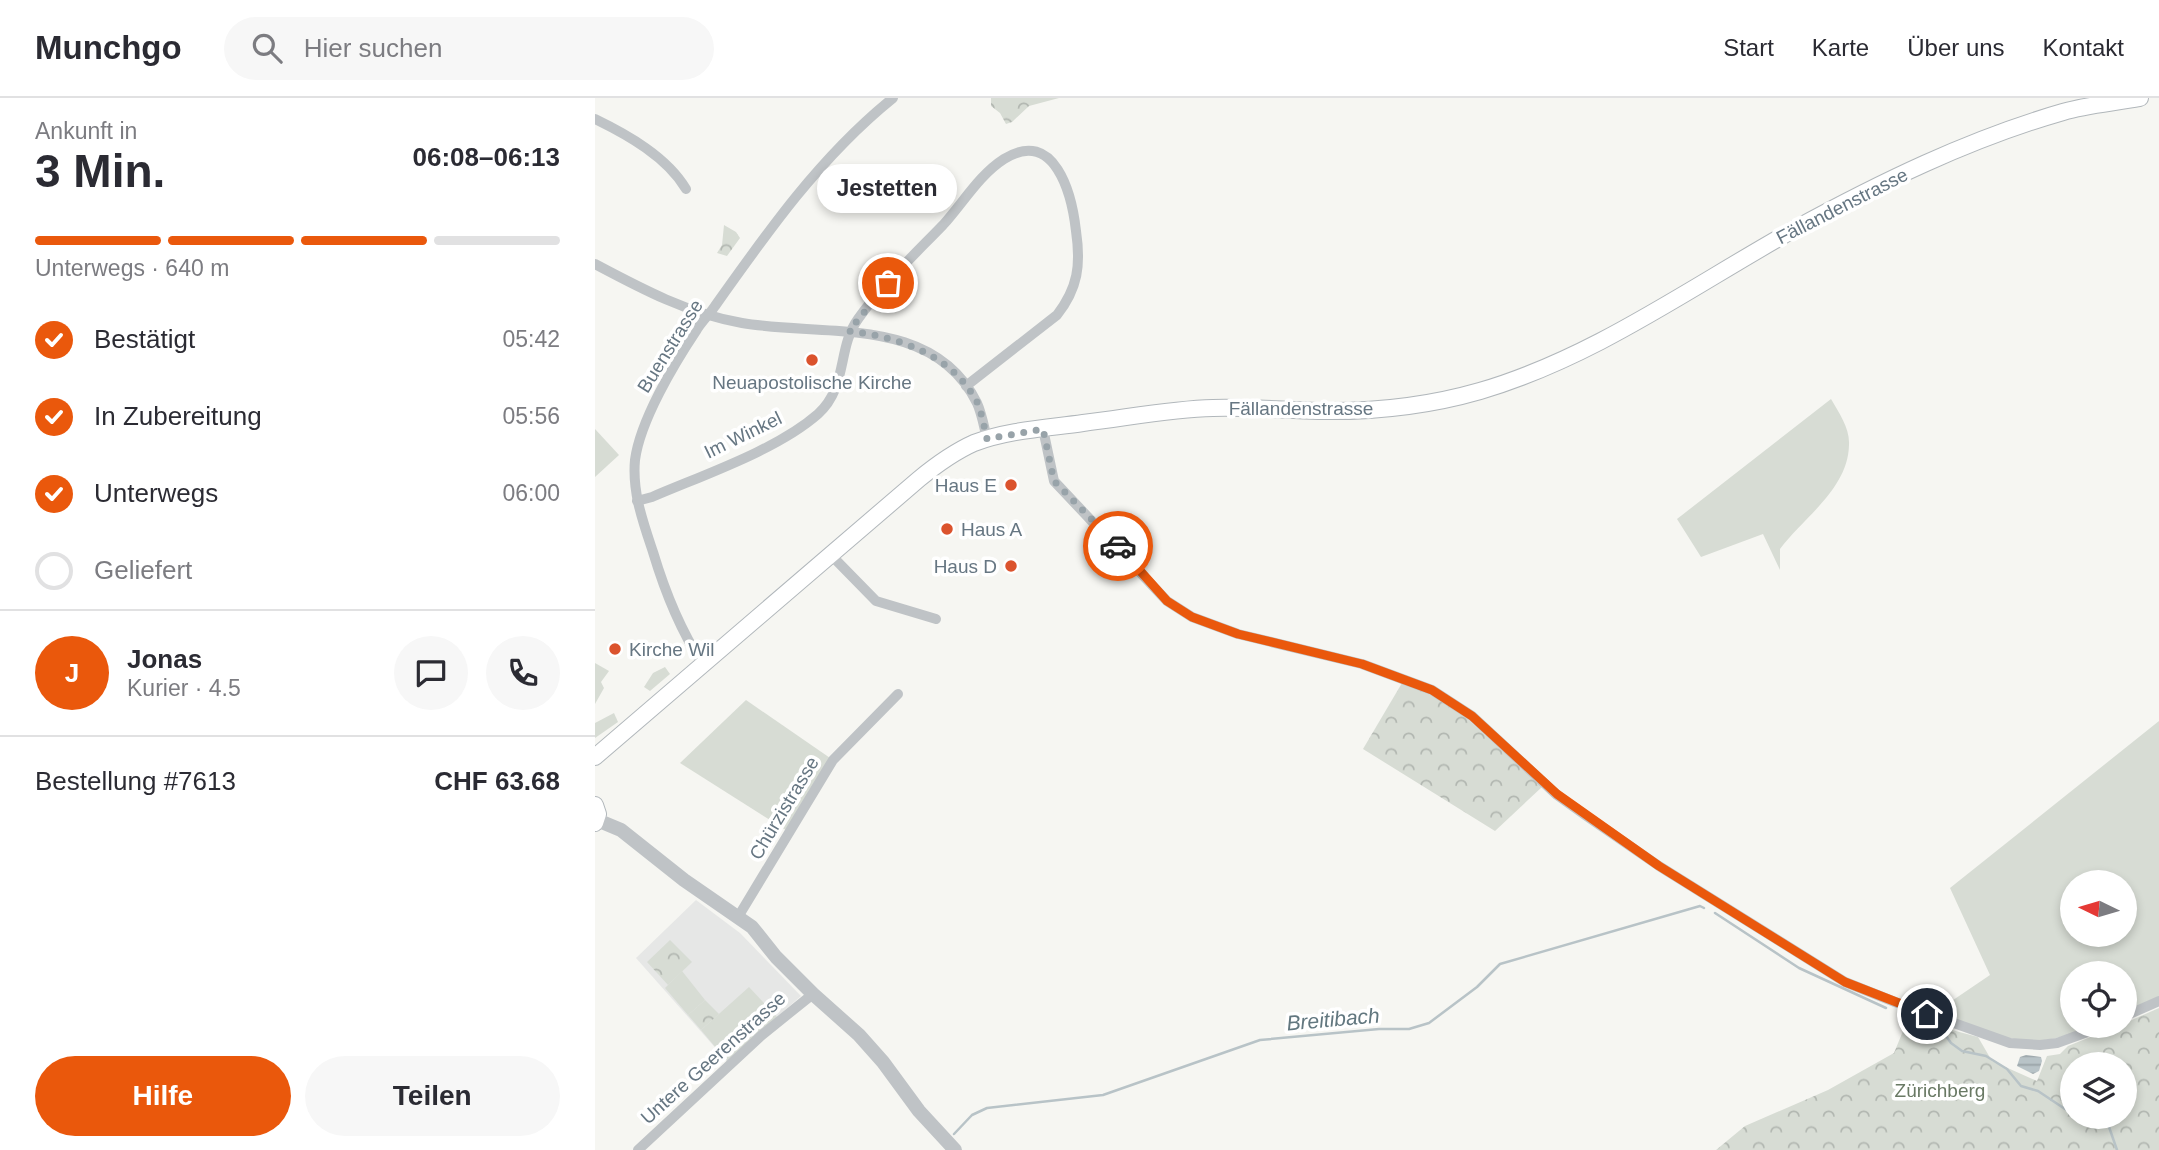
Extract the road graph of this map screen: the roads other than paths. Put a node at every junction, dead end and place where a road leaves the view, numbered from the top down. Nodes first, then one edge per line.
1 (893, 98) edge
2 (2140, 98) edge
3 (595, 119) edge
4 (686, 189) dead end
5 (595, 264) edge
6 (709, 315) junction
7 (849, 331) junction
8 (966, 386) junction
9 (1043, 429) junction
10 (987, 439) junction
11 (637, 501) junction
12 (831, 555) junction
13 (936, 619) dead end
14 (702, 663) junction
15 (898, 694) dead end
16 (595, 757) edge
17 (596, 816) edge
18 (738, 917) junction
19 (813, 993) junction
20 (2159, 1001) edge
21 (2137, 1011) edge
22 (2071, 1038) edge
23 (950, 1148) edge
24 (638, 1150) edge

1 - 6 street, Buenstrasse
2 - 9 main road, Fällandenstrasse
3 - 4 street
5 - 6 street
6 - 7 street
6 - 11 street, Buenstrasse
7 - 8 street
7 - 8 street
7 - 11 street, Im Winkel
8 - 10 street
9 - 10 main road, Fällandenstrasse
9 - 22 street
10 - 12 main road, Fällandenstrasse
11 - 14 street, Buenstrasse
12 - 13 street
12 - 14 main road, Fällandenstrasse
14 - 16 main road, Fällandenstrasse
15 - 18 street, Chürzistrasse
17 - 18 street, Untere Geerenstrasse
18 - 19 street, Untere Geerenstrasse
19 - 23 street, Untere Geerenstrasse
19 - 24 street, Untere Geerenstrasse
20 - 21 street

